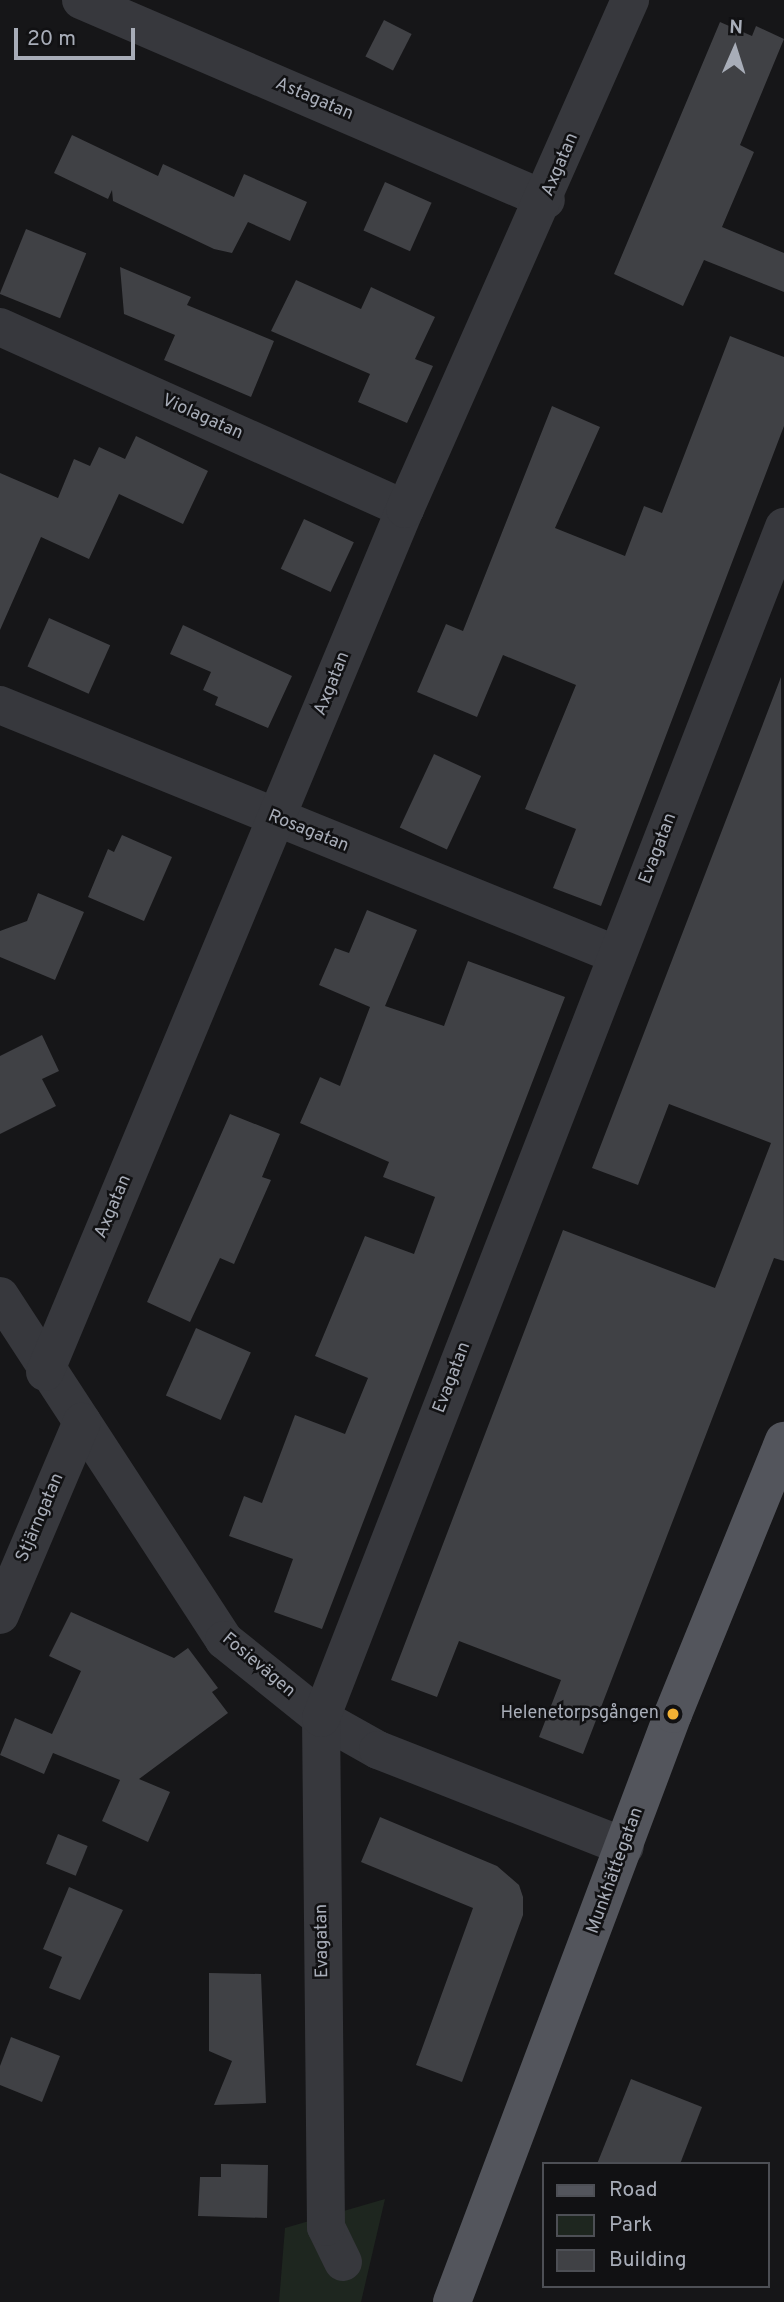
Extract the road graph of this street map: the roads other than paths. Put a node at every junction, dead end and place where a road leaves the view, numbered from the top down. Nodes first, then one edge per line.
1 (81, 0) edge
2 (631, 0) edge
3 (546, 200) junction
4 (0, 327) edge
5 (405, 509) junction
6 (784, 527) edge
7 (0, 705) edge
8 (277, 820) junction
9 (617, 955) junction
10 (0, 1296) edge
11 (44, 1372) junction
12 (82, 1422) junction
13 (784, 1441) edge
14 (0, 1615) edge
15 (321, 1718) junction
16 (625, 1847) junction
17 (343, 2262) dead end
18 (452, 2302) edge

1 - 3 street, Astagatan
2 - 3 street, Axgatan
3 - 5 street, Axgatan
4 - 5 street, Violagatan
5 - 8 street, Axgatan
6 - 9 street, Evagatan
7 - 8 street, Rosagatan
8 - 9 street, Rosagatan
8 - 11 street, Axgatan
9 - 15 street, Evagatan
10 - 11 street, Fosievägen
11 - 12 street, Fosievägen
12 - 14 street, Stjärngatan
12 - 15 street, Fosievägen
13 - 16 main road, Munkhättegatan
15 - 16 street, Fosievägen
15 - 17 street, Evagatan
16 - 18 main road, Munkhättegatan

